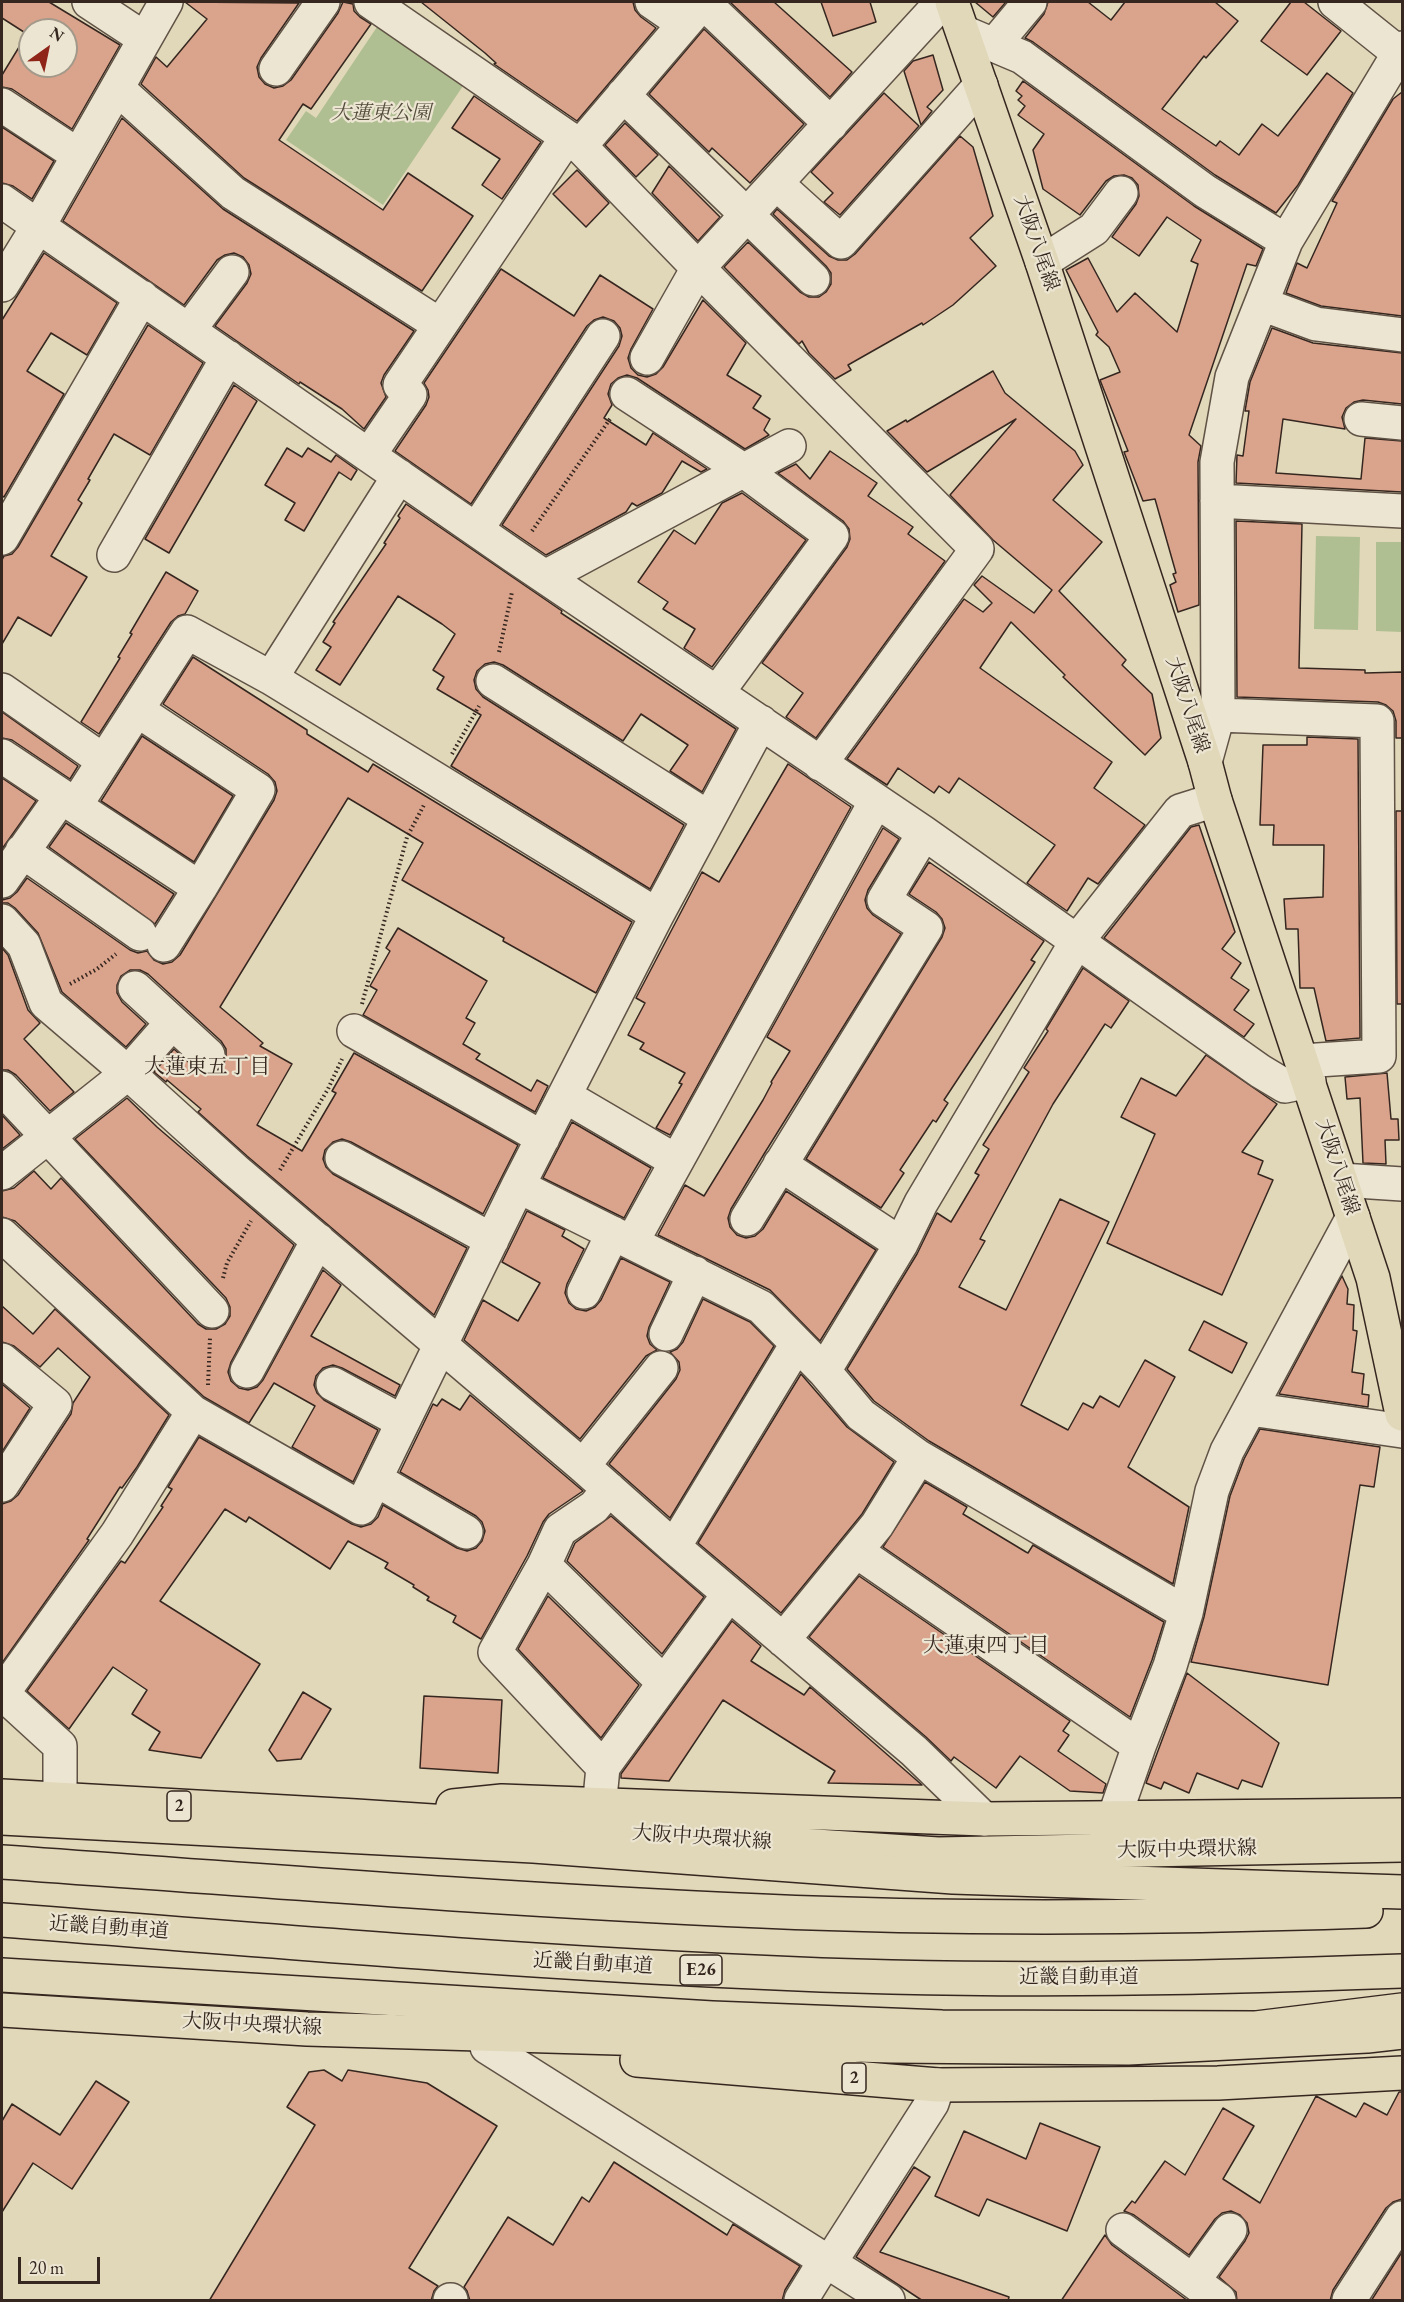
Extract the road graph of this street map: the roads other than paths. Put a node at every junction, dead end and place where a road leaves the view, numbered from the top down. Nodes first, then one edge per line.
1 (89, 2) edge
2 (166, 2) edge
3 (323, 2) edge
4 (371, 2) edge
5 (652, 2) edge
6 (942, 2) edge
7 (952, 2) edge
8 (1030, 2) edge
9 (1335, 2) edge
10 (697, 9) edge
11 (963, 32) junction
12 (145, 39) junction
13 (994, 45) junction
14 (1402, 54) edge
15 (276, 69) dead end
16 (981, 85) junction
17 (117, 88) junction
18 (623, 95) junction
19 (2, 105) edge
20 (831, 124) junction
21 (573, 141) junction
22 (78, 155) junction
23 (777, 184) junction
24 (1121, 193) dead end
25 (2, 201) edge
26 (748, 215) junction
27 (39, 225) junction
28 (1286, 241) junction
29 (1042, 262) junction
30 (698, 268) junction
31 (232, 272) dead end
32 (813, 279) dead end
33 (2, 285) edge
34 (142, 297) junction
35 (1262, 304) junction
36 (440, 325) junction
37 (189, 330) junction
38 (1402, 335) edge
39 (603, 336) dead end
40 (228, 357) junction
41 (647, 358) dead end
42 (627, 394) road end
43 (1361, 419) dead end
44 (1402, 423) edge
45 (789, 446) dead end
46 (369, 455) junction
47 (743, 470) junction
48 (399, 476) junction
49 (1217, 501) junction
50 (1402, 511) edge
51 (477, 529) junction
52 (2, 538) edge
53 (114, 555) dead end
54 (545, 577) junction
55 (271, 678) junction
56 (493, 681) road end
57 (2, 690) edge
58 (717, 693) junction
59 (137, 710) junction
60 (1218, 715) junction
61 (761, 722) junction
62 (2, 756) edge
63 (104, 761) junction
64 (1205, 762) junction
65 (820, 764) junction
66 (68, 800) junction
67 (1215, 800) junction
68 (876, 801) junction
69 (709, 818) junction
70 (924, 833) junction
71 (22, 851) junction
72 (2, 881) edge
73 (201, 888) junction
74 (657, 915) junction
75 (2, 921) edge
76 (1077, 941) junction
77 (135, 988) dead end
78 (172, 1023) junction
79 (354, 1031) road end
80 (208, 1055) dead end
81 (1306, 1071) junction
82 (128, 1073) junction
83 (2, 1088) edge
84 (565, 1096) junction
85 (45, 1137) junction
86 (543, 1138) junction
87 (342, 1158) dead end
88 (676, 1161) junction
89 (780, 1164) junction
90 (2, 1173) edge
91 (1341, 1180) junction
92 (1402, 1184) edge
93 (518, 1186) junction
94 (1353, 1217) junction
95 (747, 1219) dead end
96 (2, 1235) edge
97 (622, 1238) junction
98 (318, 1240) junction
99 (492, 1240) junction
100 (901, 1244) junction
101 (695, 1273) junction
102 (584, 1292) dead end
103 (212, 1311) road end
104 (666, 1334) dead end
105 (797, 1344) junction
106 (441, 1346) junction
107 (2, 1360) edge
108 (661, 1368) dead end
109 (247, 1371) dead end
110 (824, 1371) junction
111 (333, 1384) dead end
112 (1250, 1409) junction
113 (1402, 1414) edge
114 (201, 1417) junction
115 (403, 1422) junction
116 (1402, 1431) edge
117 (919, 1457) junction
118 (583, 1466) junction
119 (375, 1479) junction
120 (2, 1484) edge
121 (609, 1489) junction
122 (465, 1532) dead end
123 (674, 1548) junction
124 (856, 1551) junction
125 (544, 1565) junction
126 (729, 1594) junction
127 (1186, 1613) junction
128 (783, 1640) junction
129 (664, 1683) junction
130 (2, 1694) edge
131 (1138, 1746) junction
132 (603, 1767) junction
133 (2, 1796) edge
134 (60, 1799) junction
135 (600, 1805) junction
136 (1402, 1815) edge
137 (356, 1816) junction
138 (2, 1818) edge
139 (1114, 1818) junction
140 (984, 1819) junction
141 (1402, 1845) edge
142 (2, 1862) edge
143 (1402, 1892) edge
144 (1402, 1910) edge
145 (2, 1920) edge
146 (1402, 1971) edge
147 (2, 1974) edge
148 (2, 2010) edge
149 (1402, 2010) edge
150 (307, 2029) junction
151 (1402, 2032) edge
152 (487, 2047) junction
153 (1402, 2073) edge
154 (938, 2085) junction
155 (1401, 2222) edge
156 (1123, 2230) dead end
157 (1230, 2230) dead end
158 (827, 2262) junction
159 (1193, 2281) junction
160 (1354, 2299) edge
161 (801, 2301) edge
162 (888, 2301) edge
163 (1219, 2301) edge

1 - 12 street
2 - 12 street
3 - 15 street
4 - 21 street
5 - 10 street
6 - 20 street
7 - 11 main road, 大阪八尾線
8 - 13 street
9 - 14 street
10 - 18 street
10 - 20 street
11 - 13 street
11 - 16 main road, 大阪八尾線
12 - 17 street
13 - 28 street
14 - 28 street
16 - 23 street
16 - 29 main road, 大阪八尾線
17 - 22 street
17 - 36 street
18 - 21 street
18 - 26 street
19 - 22 street
20 - 23 street
21 - 30 street
21 - 36 street
22 - 27 street
23 - 26 street
24 - 29 street
25 - 27 street
26 - 30 street
26 - 32 street
27 - 33 street
27 - 34 street
28 - 35 street
29 - 64 main road, 大阪八尾線
30 - 41 street
30 - 65 street
31 - 37 street
34 - 37 street
34 - 52 street
35 - 38 street
35 - 49 street
36 - 46 street
37 - 40 street
39 - 51 street
40 - 46 street
40 - 53 street
42 - 47 street
43 - 44 street
45 - 47 street
46 - 48 street
47 - 54 street
47 - 58 street
48 - 51 street
48 - 55 street
49 - 50 street
49 - 60 street
51 - 54 street
54 - 58 street
55 - 59 street
55 - 74 street
56 - 69 street
57 - 63 street
58 - 61 street
59 - 63 street
59 - 73 street
60 - 64 street
60 - 81 street
61 - 65 street
61 - 69 street
62 - 66 street
63 - 66 street
64 - 67 main road, 大阪八尾線
65 - 68 street
66 - 71 street
66 - 73 street
67 - 76 street
67 - 81 main road, 大阪八尾線
68 - 70 street
68 - 88 street
69 - 74 street
70 - 76 street
70 - 89 street
71 - 72 street
71 - 73 street
74 - 84 street
75 - 82 street
76 - 81 street
76 - 100 street
77 - 78 street
78 - 80 street
78 - 82 street
79 - 86 street
81 - 91 main road, 大阪八尾線
82 - 85 street
82 - 98 street
83 - 85 street
84 - 86 street
84 - 88 street
85 - 90 street
85 - 103 street
86 - 93 street
87 - 99 street
88 - 97 street
89 - 95 street
89 - 100 street
91 - 92 street
91 - 94 main road, 大阪八尾線
93 - 97 street
93 - 99 street
94 - 112 street
94 - 113 main road, 大阪八尾線
96 - 114 street
97 - 101 street
97 - 102 street
98 - 106 street
98 - 109 street
99 - 106 street
100 - 110 street
101 - 104 street
101 - 105 street
105 - 110 street
105 - 123 street
106 - 115 street
106 - 118 street
107 - 120 street
108 - 118 street
110 - 117 street
111 - 115 street
112 - 116 street
112 - 127 street
114 - 119 street
114 - 130 street
115 - 119 street
117 - 124 street
117 - 127 street
118 - 121 street
119 - 122 street
121 - 123 street
121 - 125 street
123 - 126 street
124 - 128 street
124 - 131 street
125 - 129 street
125 - 132 street
126 - 128 street
126 - 129 street
127 - 131 street
128 - 140 street
129 - 132 street
130 - 134 street
131 - 139 street
132 - 135 street
133 - 134 main road, 大阪中央環状線 / 2
134 - 137 main road, 大阪中央環状線 / 2
135 - 137 main road
135 - 140 main road
136 - 139 main road
137 - 141 main road, 大阪中央環状線 / 2
138 - 143 main road
139 - 140 main road
142 - 144 main road
145 - 146 main road, 近畿自動車道 / E26
147 - 149 main road
148 - 150 main road, 大阪中央環状線 / 2
150 - 151 main road, 大阪中央環状線 / 2
150 - 152 main road, 2
152 - 154 main road, 2
152 - 158 street
153 - 154 main road, 2
154 - 158 street
155 - 160 street
156 - 159 street
157 - 159 street
158 - 161 street
158 - 162 street
159 - 163 street

